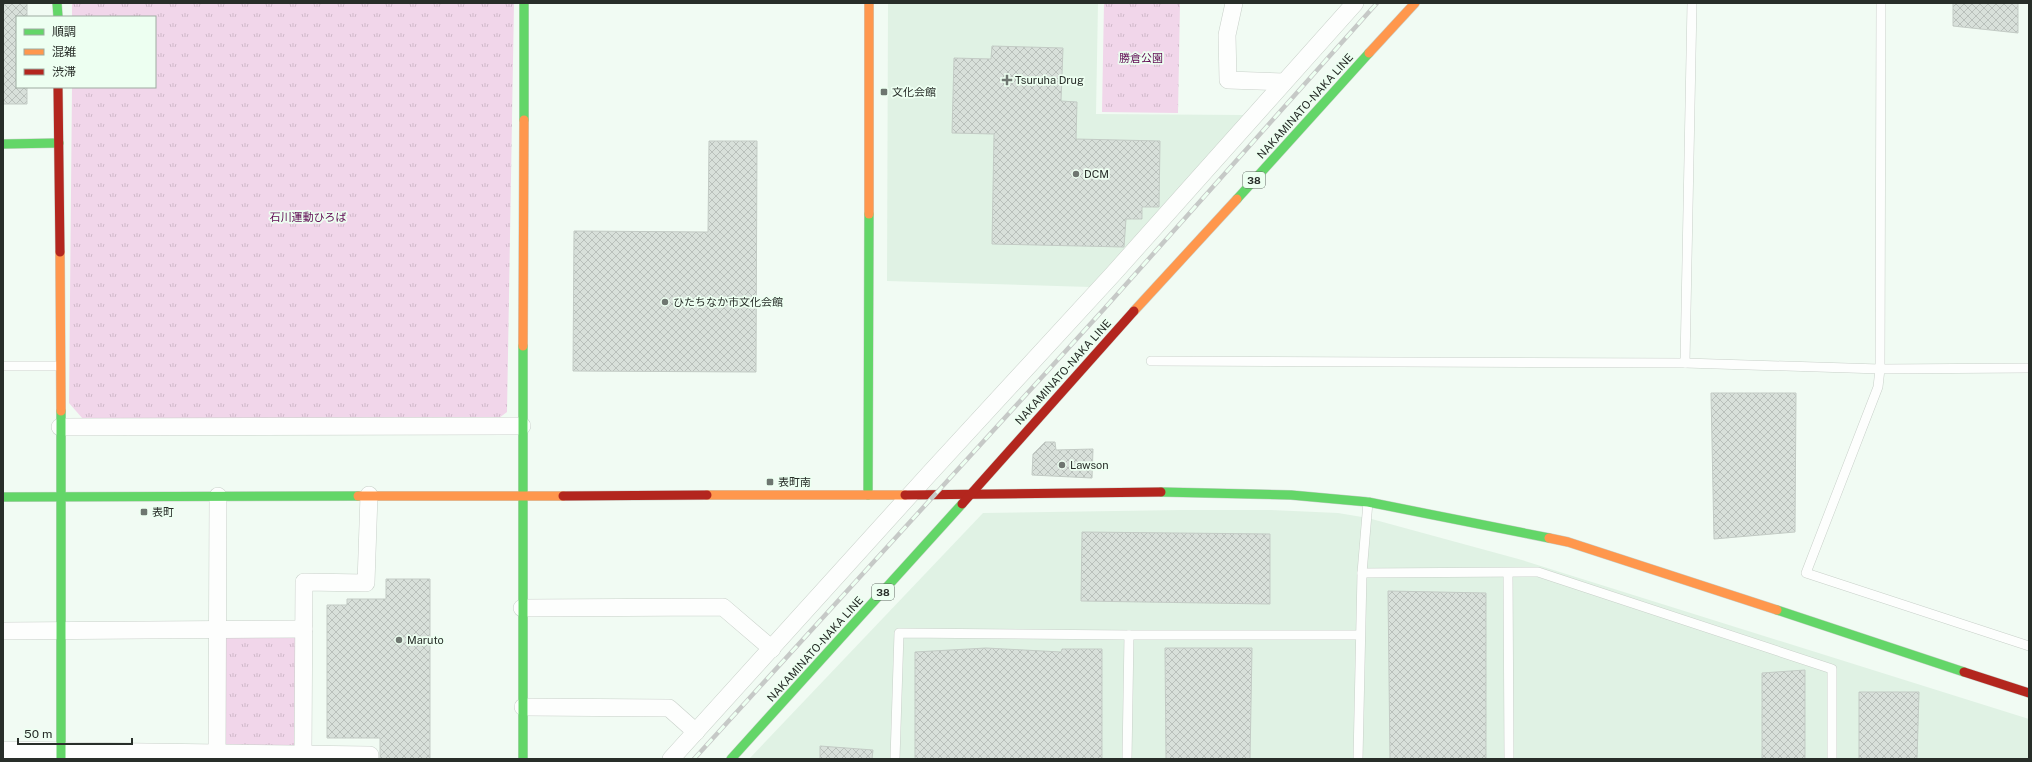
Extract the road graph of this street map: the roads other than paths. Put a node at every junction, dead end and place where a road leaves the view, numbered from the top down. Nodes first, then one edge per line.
1 (57, 3) edge
2 (524, 3) edge
3 (869, 3) edge
4 (1234, 3) edge
5 (1355, 3) edge
6 (1416, 3) edge
7 (1692, 3) edge
8 (1881, 3) edge
9 (58, 16) edge
10 (1284, 82) junction
11 (58, 88) edge
12 (3, 144) edge
13 (59, 144) junction
14 (1152, 360) dead end
15 (1685, 363) junction
16 (3, 366) edge
17 (60, 366) junction
18 (2029, 368) edge
19 (1880, 369) junction
20 (60, 426) junction
21 (522, 426) junction
22 (522, 494) junction
23 (910, 494) junction
24 (971, 494) junction
25 (369, 495) junction
26 (868, 495) junction
27 (218, 496) junction
28 (3, 497) edge
29 (62, 497) junction
30 (1368, 502) junction
31 (1362, 573) junction
32 (1508, 573) junction
33 (522, 608) junction
34 (304, 629) junction
35 (217, 630) junction
36 (3, 631) edge
37 (62, 631) junction
38 (1130, 635) junction
39 (1360, 635) junction
40 (2029, 646) edge
41 (772, 649) junction
42 (2029, 693) edge
43 (523, 707) junction
44 (696, 732) junction
45 (3, 750) edge
46 (62, 755) edge
47 (303, 755) junction
48 (217, 757) edge
49 (370, 759) edge
50 (523, 759) edge
51 (671, 759) edge
52 (731, 759) edge
53 (895, 759) edge
54 (1127, 759) edge
55 (1358, 759) edge
56 (1509, 759) edge
57 (1832, 759) edge

1 - 9 street
2 - 21 street
3 - 26 street
4 - 10 street
5 - 10 street
6 - 24 street, NAKAMINATO-NAKA LINE / 38
7 - 15 lane
8 - 19 lane
10 - 23 street
11 - 13 street
12 - 13 street
13 - 17 street
14 - 15 lane
15 - 19 lane
16 - 17 lane
17 - 20 street
18 - 19 lane
19 - 40 lane
20 - 21 street
20 - 29 street
21 - 22 street
22 - 25 street
22 - 26 street
22 - 33 street
23 - 24 street
23 - 26 street
23 - 41 street
24 - 30 street
24 - 52 street, NAKAMINATO-NAKA LINE / 38
25 - 27 street
25 - 34 street
27 - 29 street
27 - 35 street
28 - 29 street
29 - 37 street
30 - 31 lane
30 - 42 street
31 - 32 lane
31 - 39 lane
32 - 56 lane
32 - 57 lane
33 - 41 street
33 - 43 street
34 - 35 street
34 - 47 street
35 - 37 street
35 - 48 street
36 - 37 street
37 - 46 street
38 - 39 lane
38 - 53 lane
38 - 54 lane
39 - 55 lane
41 - 44 street
43 - 44 street
43 - 50 street
44 - 51 street
45 - 46 street
46 - 48 street
47 - 48 street
47 - 49 street

